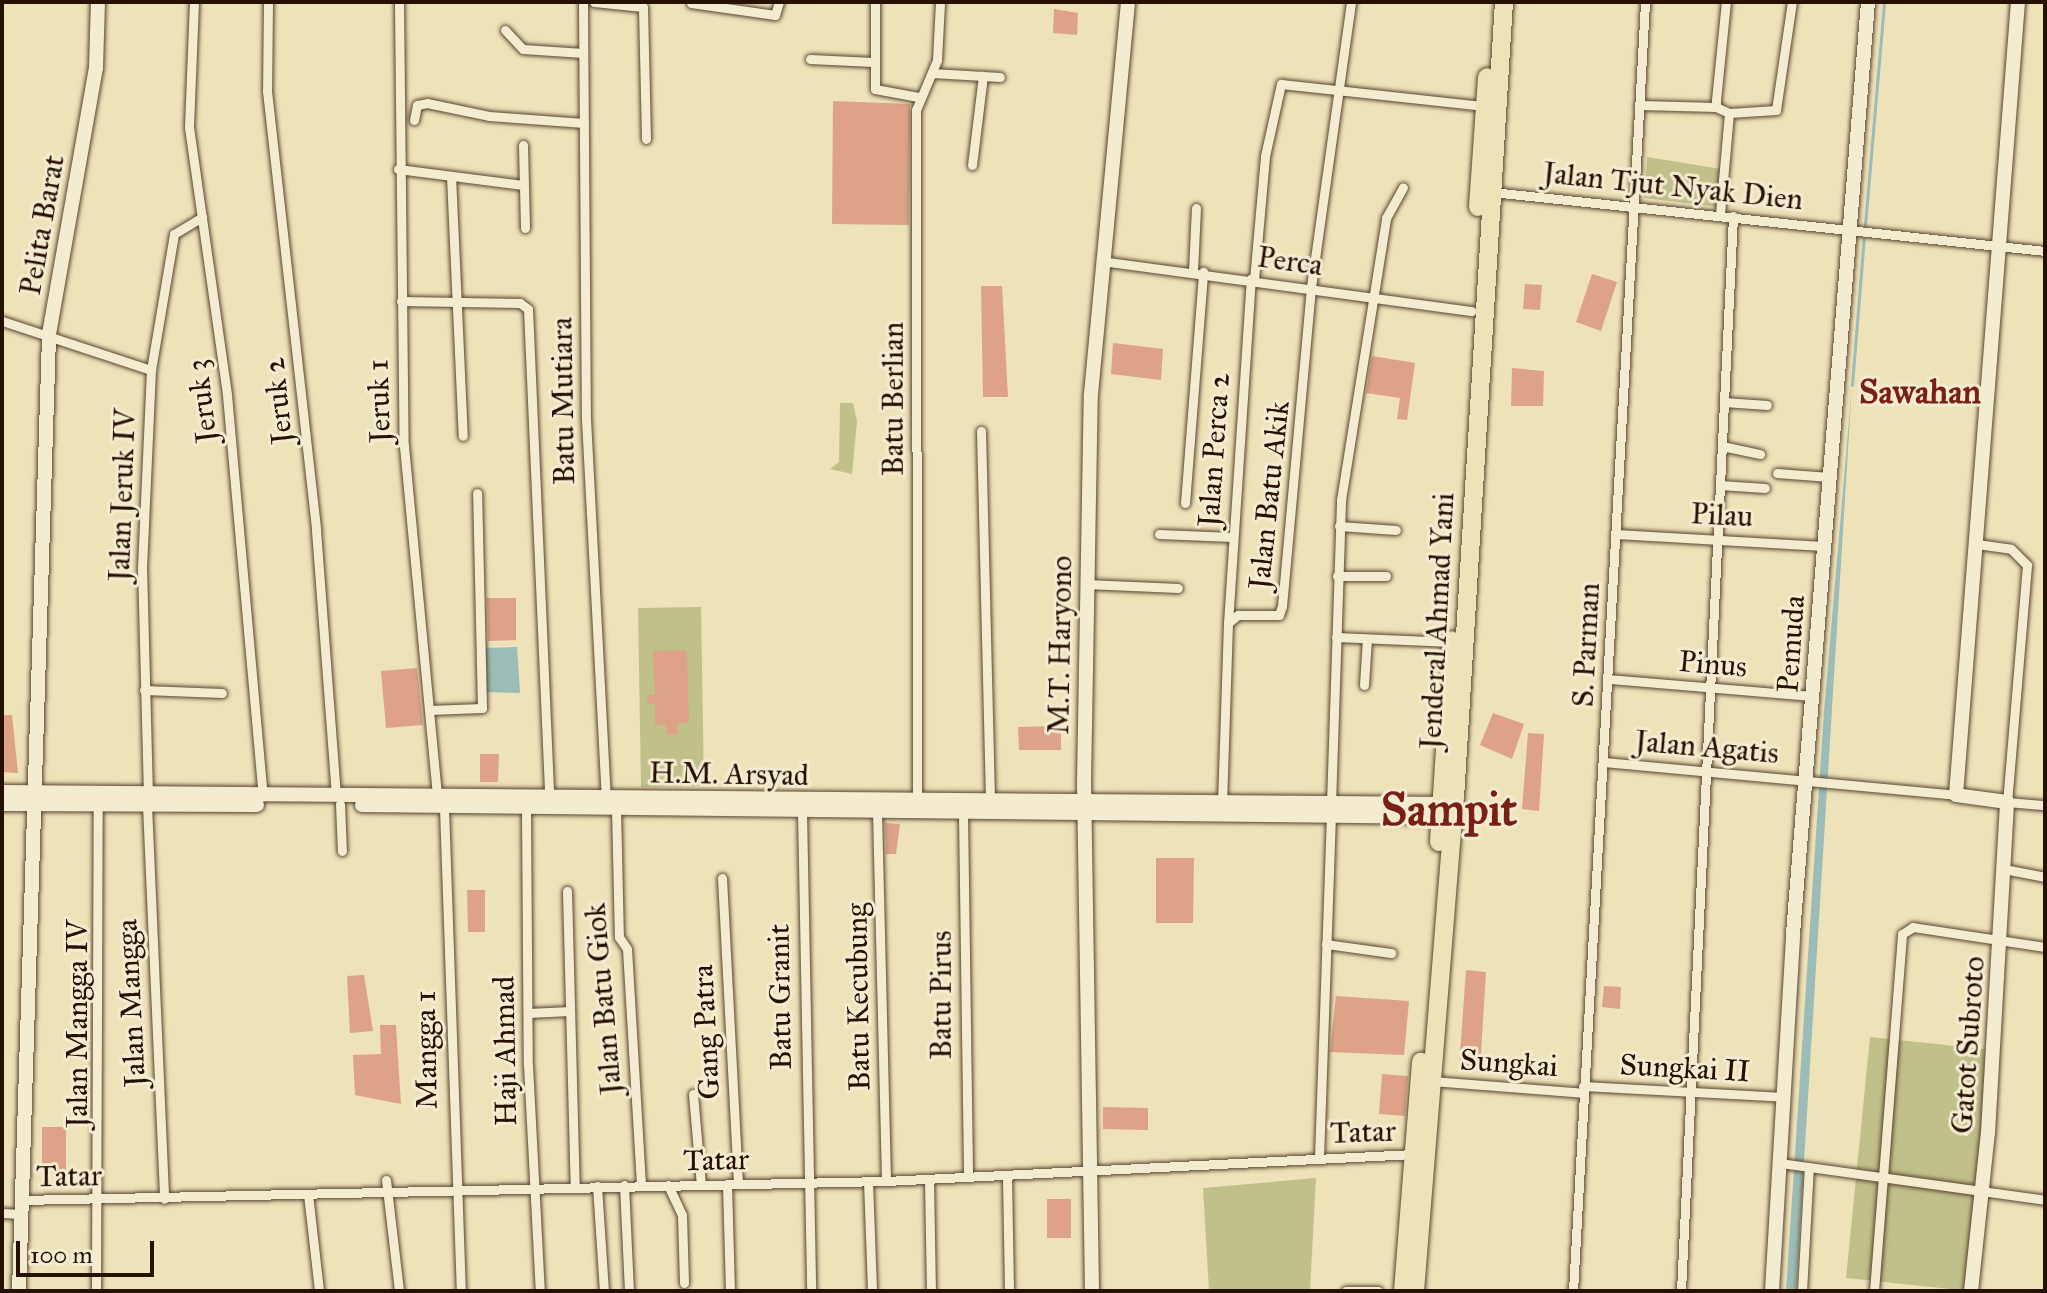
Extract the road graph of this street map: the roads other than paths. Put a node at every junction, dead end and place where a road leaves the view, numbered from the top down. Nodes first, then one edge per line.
1 (98, 2) edge
2 (194, 2) edge
3 (268, 2) edge
4 (399, 2) edge
5 (583, 2) edge
6 (594, 2) edge
7 (779, 2) edge
8 (875, 2) edge
9 (940, 2) edge
10 (1128, 2) edge
11 (1351, 2) edge
12 (1492, 2) edge
13 (1504, 2) edge
14 (1645, 2) edge
15 (1726, 2) edge
16 (1792, 2) edge
17 (1868, 2) edge
18 (2018, 2) edge
19 (691, 3) edge
20 (643, 5) edge
21 (505, 30) dead end
22 (583, 53) junction
23 (810, 59) dead end
24 (873, 62) junction
25 (932, 73) junction
26 (983, 76) junction
27 (1000, 77) dead end
28 (1339, 90) junction
29 (918, 97) junction
30 (1640, 105) junction
31 (1485, 106) junction
32 (1716, 107) junction
33 (1729, 113) junction
34 (414, 120) dead end
35 (584, 123) junction
36 (646, 139) dead end
37 (523, 145) dead end
38 (972, 165) dead end
39 (398, 169) junction
40 (451, 176) junction
41 (523, 185) junction
42 (1403, 187) dead end
43 (1492, 192) junction
44 (1633, 204) junction
45 (1196, 208) dead end
46 (1720, 214) junction
47 (1733, 216) junction
48 (202, 217) junction
49 (525, 228) dead end
50 (1849, 229) junction
51 (1997, 247) junction
52 (2045, 251) edge
53 (1101, 261) junction
54 (1198, 272) junction
55 (1252, 280) junction
56 (1311, 287) junction
57 (1375, 298) junction
58 (401, 301) junction
59 (454, 302) junction
60 (1472, 311) junction
61 (2, 321) edge
62 (49, 334) junction
63 (151, 370) junction
64 (1724, 402) junction
65 (1767, 405) dead end
66 (1471, 420) junction
67 (981, 431) dead end
68 (463, 436) dead end
69 (1722, 446) junction
70 (1760, 454) dead end
71 (1777, 473) dead end
72 (1829, 477) junction
73 (1720, 485) junction
74 (1765, 488) dead end
75 (477, 493) dead end
76 (1185, 503) dead end
77 (1339, 526) junction
78 (1396, 530) dead end
79 (1159, 534) dead end
80 (1616, 534) junction
81 (1232, 537) junction
82 (1718, 537) junction
83 (1977, 544) junction
84 (1824, 546) junction
85 (1337, 576) junction
86 (1386, 576) dead end
87 (1086, 584) junction
88 (1178, 588) dead end
89 (1228, 623) junction
90 (1456, 630) junction
91 (1336, 637) junction
92 (1367, 639) junction
93 (1609, 679) junction
94 (1364, 685) dead end
95 (1710, 688) junction
96 (144, 690) junction
97 (222, 693) dead end
98 (1813, 696) junction
99 (429, 710) junction
100 (1603, 762) junction
101 (1706, 770) junction
102 (1812, 781) junction
103 (2, 792) edge
104 (1956, 795) junction
105 (263, 796) junction
106 (549, 797) junction
107 (32, 798) junction
108 (148, 800) junction
109 (338, 800) junction
110 (441, 802) junction
111 (917, 802) junction
112 (990, 802) junction
113 (2007, 802) junction
114 (611, 803) junction
115 (2, 804) edge
116 (1222, 804) junction
117 (98, 805) junction
118 (2045, 805) edge
119 (526, 809) junction
120 (1085, 809) junction
121 (1245, 810) junction
122 (1331, 810) junction
123 (802, 811) junction
124 (1448, 811) junction
125 (877, 812) junction
126 (963, 813) junction
127 (342, 851) dead end
128 (2004, 869) junction
129 (2045, 877) edge
130 (722, 878) dead end
131 (567, 891) dead end
132 (2001, 942) junction
133 (1326, 944) junction
134 (2045, 947) edge
135 (1391, 953) dead end
136 (570, 1011) junction
137 (528, 1013) junction
138 (1432, 1081) junction
139 (1583, 1089) junction
140 (1691, 1093) junction
141 (693, 1094) dead end
142 (1784, 1097) junction
143 (1413, 1154) junction
144 (1319, 1158) junction
145 (1786, 1164) junction
146 (1806, 1166) junction
147 (1088, 1172) junction
148 (1007, 1176) junction
149 (1880, 1176) junction
150 (968, 1177) junction
151 (929, 1179) junction
152 (386, 1180) dead end
153 (868, 1181) junction
154 (886, 1181) junction
155 (807, 1182) junction
156 (727, 1184) junction
157 (738, 1184) junction
158 (624, 1185) junction
159 (641, 1185) junction
160 (668, 1185) junction
161 (701, 1185) junction
162 (597, 1186) junction
163 (532, 1187) junction
164 (575, 1187) junction
165 (454, 1190) junction
166 (1983, 1191) junction
167 (387, 1192) junction
168 (308, 1194) junction
169 (100, 1199) junction
170 (164, 1199) junction
171 (2045, 1200) edge
172 (20, 1207) junction
173 (2, 1213) edge
174 (684, 1283) dead end
175 (19, 1291) edge
176 (96, 1291) edge
177 (319, 1291) edge
178 (399, 1291) edge
179 (461, 1291) edge
180 (540, 1291) edge
181 (604, 1291) edge
182 (629, 1291) edge
183 (730, 1291) edge
184 (811, 1291) edge
185 (872, 1291) edge
186 (931, 1291) edge
187 (1009, 1291) edge
188 (1092, 1291) edge
189 (1346, 1291) edge
190 (1378, 1291) edge
191 (1403, 1291) edge
192 (1415, 1291) edge
193 (1573, 1291) edge
194 (1681, 1291) edge
195 (1772, 1291) edge
196 (1802, 1291) edge
197 (1874, 1291) edge
198 (1971, 1291) edge

1 - 62 street, Pelita Barat
2 - 48 street, Jeruk 3
3 - 109 street, Jeruk 2
4 - 39 street, Jeruk 1
5 - 22 street, Batu Mutiara
6 - 20 street
7 - 19 street
8 - 24 street
9 - 25 street
10 - 53 street, M.T. Haryono
11 - 28 street
12 - 31 highway, Jenderal Ahmad Yani
13 - 43 highway, Jenderal Ahmad Yani
14 - 30 street, S. Parman
15 - 32 street
16 - 33 street
17 - 50 street, Pemuda
18 - 51 street
20 - 36 street
21 - 22 street
22 - 35 street, Batu Mutiara
23 - 24 street
24 - 29 street
25 - 26 street
25 - 29 street
26 - 27 street
26 - 38 street
28 - 31 street
28 - 55 street, Jalan Perca 2
28 - 56 street
29 - 111 street, Batu Berlian
30 - 32 street
30 - 44 street, S. Parman
31 - 60 highway, Jenderal Ahmad Yani
32 - 33 street
33 - 46 street
34 - 35 street
35 - 114 street, Batu Mutiara
37 - 41 street
39 - 40 street
39 - 58 street, Jeruk 1
40 - 41 street
40 - 59 street
41 - 49 street
42 - 57 street
43 - 44 street, Jalan Tjut Nyak Dien
43 - 66 highway, Jenderal Ahmad Yani
44 - 46 street, Jalan Tjut Nyak Dien
44 - 80 street, S. Parman
45 - 54 street
46 - 47 street, Jalan Tjut Nyak Dien
47 - 50 street, Jalan Tjut Nyak Dien
47 - 64 street
48 - 63 street, Jalan Jeruk IV
48 - 105 street, Jeruk 3
50 - 51 street, Jalan Tjut Nyak Dien
50 - 72 street, Pemuda
51 - 52 street, Jalan Tjut Nyak Dien
51 - 83 street
53 - 54 street, Perca
53 - 87 street, M.T. Haryono
54 - 55 street, Perca
54 - 76 street
55 - 56 street, Perca
55 - 81 street, Jalan Perca 2
56 - 57 street, Perca
56 - 89 street, Jalan Batu Akik
57 - 60 street, Perca
57 - 77 street
58 - 59 street
58 - 99 street, Jeruk 1
59 - 68 street
59 - 106 street
60 - 66 highway, Jenderal Ahmad Yani
61 - 62 street
62 - 63 street
62 - 107 street, Pelita Barat
63 - 96 street, Jalan Jeruk IV
64 - 65 street
64 - 69 street
66 - 90 highway, Jenderal Ahmad Yani
67 - 112 street
69 - 70 street
69 - 73 street
71 - 72 street
72 - 84 street, Pemuda
73 - 74 street
73 - 82 street
75 - 99 street
77 - 78 street
77 - 85 street
79 - 81 street
80 - 82 street, Pilau
80 - 93 street, S. Parman
81 - 89 street, Jalan Perca 2
82 - 84 street, Pilau
82 - 95 street
83 - 104 street
83 - 113 street
84 - 98 street, Pemuda
85 - 86 street
85 - 91 street
87 - 88 street
87 - 120 street, M.T. Haryono
89 - 116 street, Jalan Batu Akik
90 - 92 street
90 - 124 highway, Jenderal Ahmad Yani
91 - 92 street
91 - 122 street
92 - 94 street
93 - 95 street, Pinus
93 - 100 street, S. Parman
95 - 98 street, Pinus
95 - 101 street
96 - 97 street
96 - 108 street, Jalan Jeruk IV
98 - 102 street, Pemuda
99 - 110 street, Jeruk 1
100 - 101 street, Jalan Agatis
100 - 139 street, S. Parman
101 - 102 street, Jalan Agatis
101 - 140 street
102 - 104 street, Jalan Agatis
102 - 142 street, Pemuda
103 - 107 street, H.M. Arsyad
104 - 113 street
105 - 108 street, H.M. Arsyad
105 - 109 street, H.M. Arsyad
106 - 110 street, H.M. Arsyad
106 - 114 street, H.M. Arsyad
107 - 108 street, H.M. Arsyad
107 - 115 street, H.M. Arsyad
107 - 117 street, H.M. Arsyad
107 - 172 street, Pelita Barat
108 - 109 street, H.M. Arsyad
108 - 117 street, H.M. Arsyad
108 - 170 street, Jalan Mangga
109 - 110 street, H.M. Arsyad
109 - 127 street, Jeruk 2
110 - 119 street, H.M. Arsyad
110 - 165 street, Mangga 1
111 - 112 street, H.M. Arsyad
111 - 114 street, H.M. Arsyad
112 - 120 street, H.M. Arsyad
113 - 118 street
113 - 128 street, Gatot Subroto
114 - 119 street, H.M. Arsyad
114 - 123 street, H.M. Arsyad
114 - 159 street, Jalan Batu Giok
116 - 120 street, H.M. Arsyad
116 - 121 street, H.M. Arsyad
117 - 169 street, Jalan Mangga IV
119 - 137 street, Haji Ahmad
120 - 121 street, H.M. Arsyad
120 - 126 street, H.M. Arsyad
120 - 147 street, M.T. Haryono
121 - 122 street, H.M. Arsyad
122 - 124 street, H.M. Arsyad
122 - 133 street
123 - 125 street, H.M. Arsyad
123 - 155 street, Batu Granit
124 - 138 highway, Jenderal Ahmad Yani
124 - 143 highway, Jenderal Ahmad Yani
125 - 126 street, H.M. Arsyad
125 - 154 street, Batu Kecubung
126 - 150 street, Batu Pirus
128 - 129 street
128 - 132 street, Gatot Subroto
130 - 157 street, Gang Patra
131 - 136 street
132 - 134 street
132 - 149 street
132 - 166 street, Gatot Subroto
133 - 135 street
133 - 144 street
136 - 137 street
136 - 164 street
137 - 163 street, Haji Ahmad
138 - 139 street, Sungkai
138 - 192 highway, Jenderal Ahmad Yani
139 - 140 street, Sungkai II
139 - 193 street, S. Parman
140 - 142 street, Sungkai II
140 - 194 street
141 - 161 street
142 - 145 street, Pemuda
143 - 144 street, Tatar
143 - 191 highway, Jenderal Ahmad Yani
144 - 147 street, Tatar
145 - 146 street
145 - 195 street, Pemuda
146 - 149 street
146 - 196 street
147 - 148 street, Tatar
147 - 188 street, M.T. Haryono
148 - 150 street, Tatar
148 - 187 street
149 - 166 street
149 - 197 street
150 - 151 street, Tatar
151 - 154 street, Tatar
151 - 186 street
152 - 167 street
153 - 154 street, Tatar
153 - 155 street, Tatar
153 - 185 street
155 - 157 street, Tatar
155 - 184 street, Batu Granit
156 - 157 street, Tatar
156 - 161 street, Tatar
156 - 183 street
158 - 159 street, Tatar
158 - 162 street, Tatar
158 - 182 street
159 - 160 street, Tatar
160 - 161 street, Tatar
160 - 174 street
162 - 164 street, Tatar
162 - 181 street
163 - 164 street, Tatar
163 - 165 street, Tatar
163 - 180 street, Haji Ahmad
165 - 167 street, Tatar
165 - 179 street, Mangga 1
166 - 171 street
166 - 198 street, Gatot Subroto
167 - 168 street, Tatar
167 - 178 street
168 - 170 street, Tatar
168 - 177 street
169 - 170 street, Tatar
169 - 172 street, Tatar
169 - 176 street, Jalan Mangga IV
172 - 173 street, Tatar
172 - 175 street, Pelita Barat
189 - 190 street

